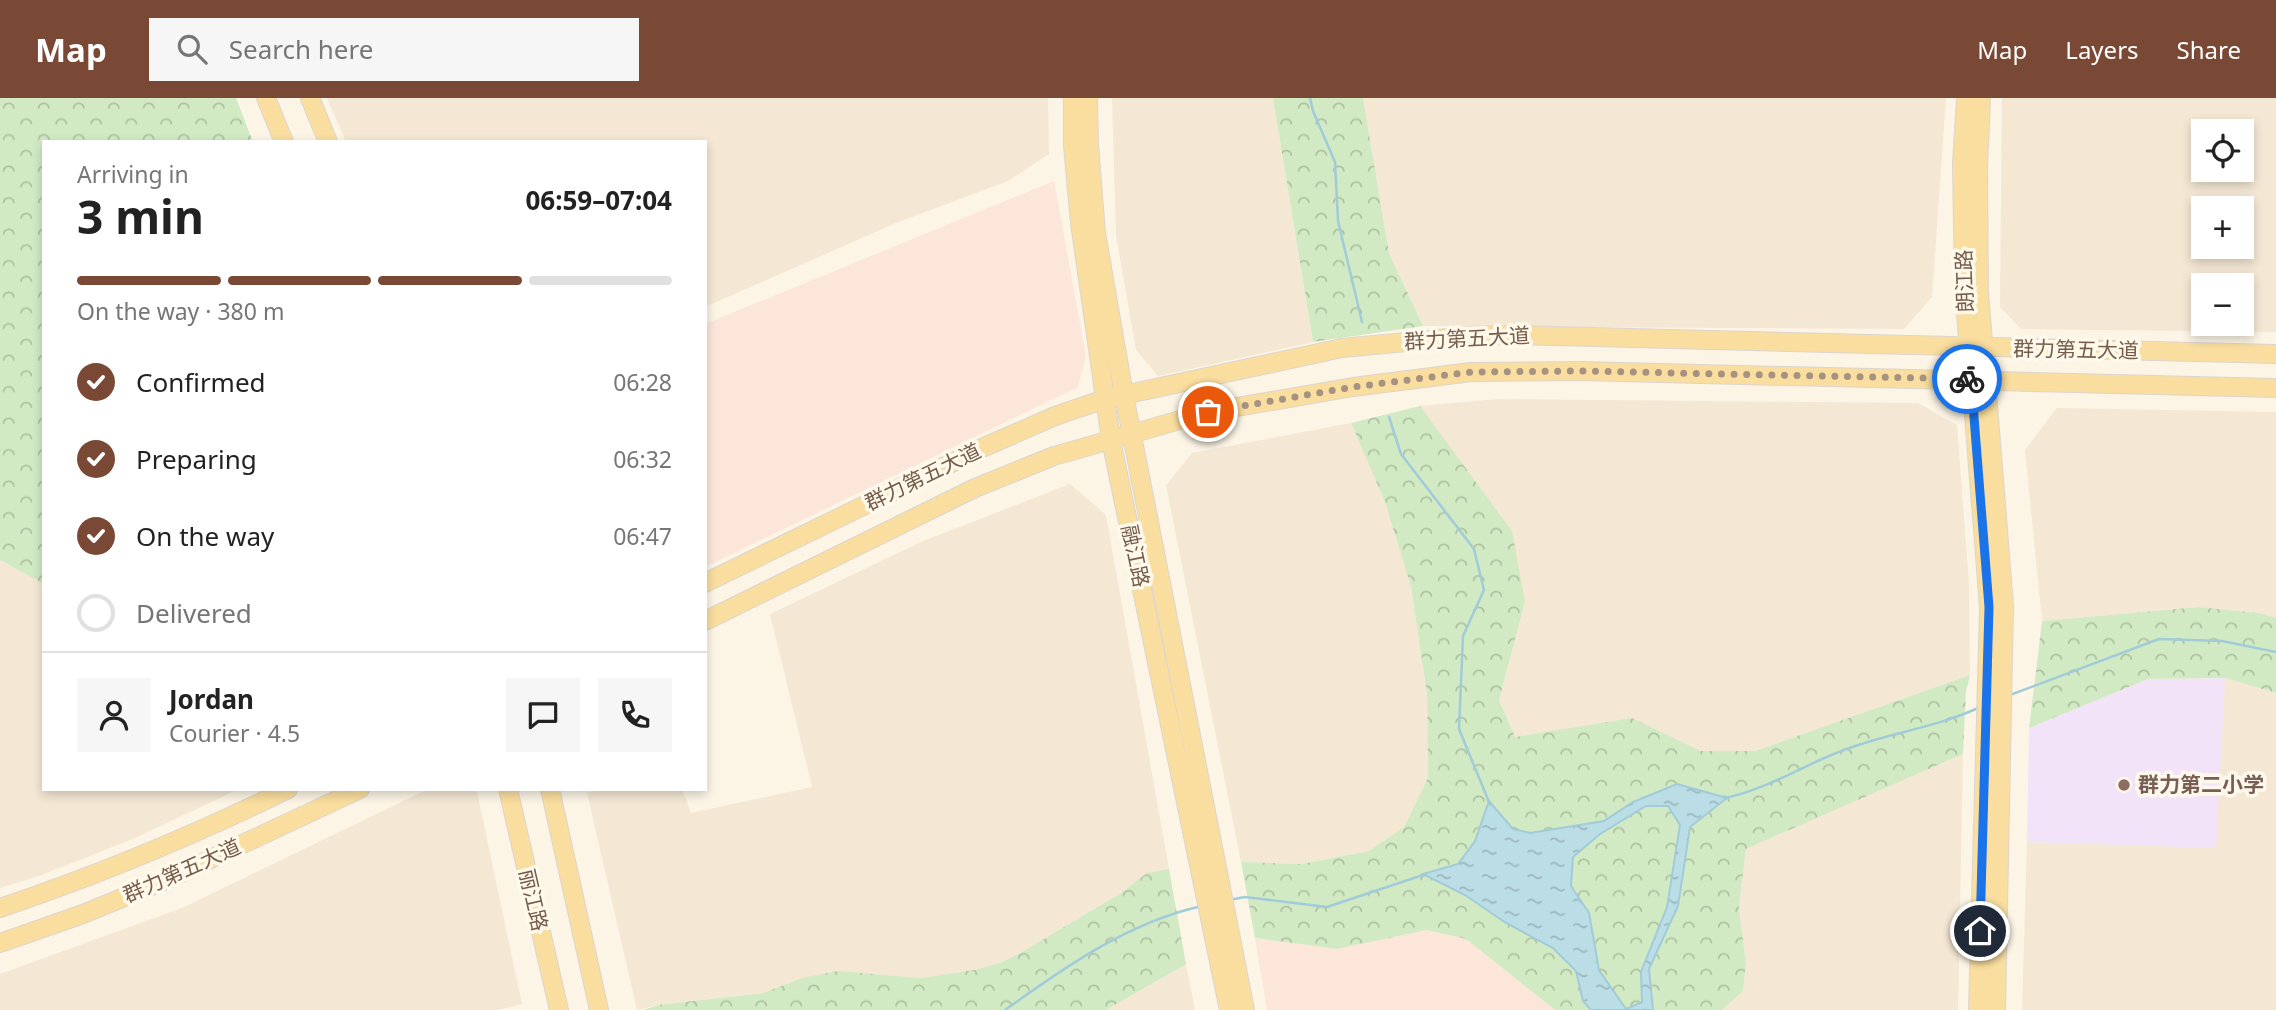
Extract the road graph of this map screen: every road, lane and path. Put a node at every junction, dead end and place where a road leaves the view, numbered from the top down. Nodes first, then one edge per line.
1 (266, 98) edge
2 (310, 98) edge
3 (1073, 98) edge
4 (1088, 98) edge
5 (1966, 98) edge
6 (1981, 98) edge
7 (284, 140) edge
8 (327, 140) edge
9 (1976, 348) junction
10 (2276, 354) edge
11 (1979, 380) junction
12 (2276, 388) edge
13 (1124, 395) junction
14 (1105, 399) junction
15 (1131, 435) junction
16 (1111, 440) junction
17 (707, 582) edge
18 (707, 620) edge
19 (1994, 718) junction
20 (284, 791) edge
21 (356, 791) edge
22 (508, 791) edge
23 (550, 791) edge
24 (1210, 875) junction
25 (0, 908) edge
26 (1219, 925) junction
27 (0, 943) edge
28 (559, 1010) edge
29 (599, 1010) edge
30 (1229, 1010) edge
31 (1245, 1010) edge
32 (1978, 1010) edge
33 (1996, 1010) edge

1 - 7 main road
2 - 8 main road
3 - 14 main road, 融江路
4 - 13 main road, 融江路
5 - 9 main road, 朗江路
6 - 9 main road, 朗江路
9 - 10 main road, 群力第五大道
9 - 11 main road, 朗江路
9 - 13 main road, 群力第五大道
11 - 12 main road, 群力第五大道
11 - 15 main road, 群力第五大道
11 - 19 main road, 朗江路
13 - 14 main road, 群力第五大道
13 - 15 main road, 融江路
14 - 16 main road, 融江路
14 - 17 main road, 群力第五大道
15 - 16 main road, 群力第五大道
15 - 24 main road, 融江路
16 - 18 main road, 群力第五大道
16 - 24 main road, 融江路
19 - 32 main road, 朗江路
19 - 33 main road, 朗江路
20 - 25 main road, 群力第五大道
21 - 27 main road, 群力第五大道
22 - 28 main road, 丽江路
23 - 29 main road, 丽江路
24 - 26 main road, 融江路
26 - 30 main road, 融江路
26 - 31 main road, 融江路

